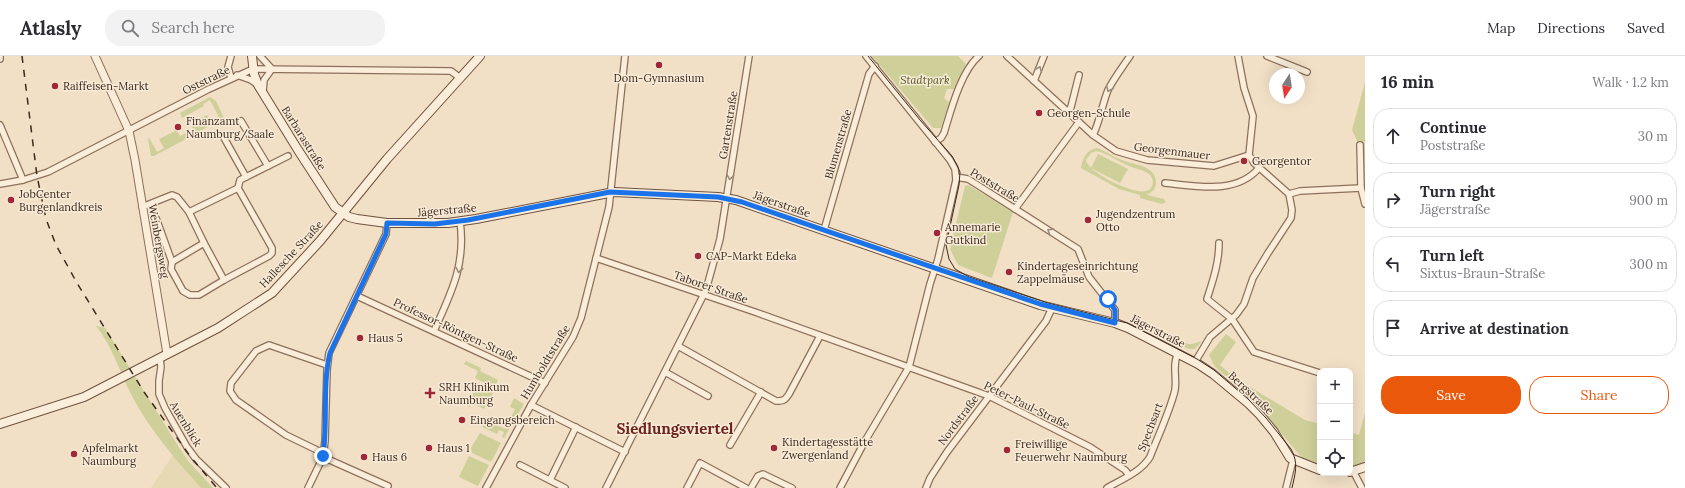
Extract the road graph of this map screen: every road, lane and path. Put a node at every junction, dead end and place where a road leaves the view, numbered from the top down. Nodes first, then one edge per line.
1 (95, 56) edge
2 (231, 56) edge
3 (252, 56) edge
4 (260, 56) edge
5 (480, 56) edge
6 (625, 56) edge
7 (749, 56) edge
8 (866, 56) edge
9 (980, 56) edge
10 (1007, 56) edge
11 (1044, 56) edge
12 (1130, 56) edge
13 (1238, 56) edge
14 (1267, 56) edge
15 (875, 66) junction
16 (253, 69) junction
17 (272, 69) junction
18 (1307, 72) dead end
19 (1079, 75) dead end
20 (234, 77) junction
21 (460, 78) junction
22 (1034, 81) junction
23 (258, 85) junction
24 (263, 93) junction
25 (1068, 112) junction
26 (241, 121) dead end
27 (1079, 122) junction
28 (0, 125) edge
29 (129, 130) junction
30 (1093, 135) junction
31 (223, 136) dead end
32 (935, 142) junction
33 (1360, 145) dead end
34 (1250, 155) junction
35 (288, 156) dead end
36 (268, 166) junction
37 (1259, 168) junction
38 (246, 177) junction
39 (956, 177) junction
40 (24, 180) junction
41 (1165, 183) dead end
42 (0, 184) edge
43 (238, 188) junction
44 (1361, 188) junction
45 (610, 192) junction
46 (1290, 194) junction
47 (726, 198) junction
48 (1365, 204) edge
49 (142, 207) junction
50 (1015, 209) junction
51 (189, 212) junction
52 (343, 213) junction
53 (156, 218) dead end
54 (460, 221) junction
55 (387, 223) junction
56 (824, 230) junction
57 (204, 243) junction
58 (1219, 243) dead end
59 (596, 258) junction
60 (172, 262) junction
61 (935, 268) junction
62 (224, 280) junction
63 (704, 295) junction
64 (357, 296) junction
65 (1052, 308) junction
66 (1232, 318) junction
67 (1115, 323) junction
68 (434, 331) junction
69 (820, 336) junction
70 (678, 346) junction
71 (1178, 353) junction
72 (164, 356) junction
73 (1195, 362) junction
74 (327, 365) junction
75 (909, 367) junction
76 (665, 372) junction
77 (1317, 372) edge
78 (545, 383) junction
79 (761, 392) junction
80 (708, 396) dead end
81 (989, 396) junction
82 (531, 405) junction
83 (0, 424) edge
84 (576, 427) junction
85 (730, 445) dead end
86 (625, 452) junction
87 (323, 455) junction
88 (1293, 460) junction
89 (520, 465) dead end
90 (1365, 467) edge
91 (1317, 469) edge
92 (1353, 471) edge
93 (1353, 473) edge
94 (1129, 475) junction
95 (550, 480) junction
96 (388, 486) dead end
97 (226, 488) edge
98 (308, 488) edge
99 (486, 488) edge
100 (565, 488) edge
101 (606, 488) edge
102 (687, 488) edge
103 (746, 488) edge
104 (751, 488) edge
105 (792, 488) edge
106 (840, 488) edge
107 (926, 488) edge
108 (1107, 488) edge
109 (1286, 488) edge
110 (1362, 488) edge

1 - 29 street, Weinbergsweg
2 - 20 street
3 - 16 main road, Barbarastraße
4 - 17 street
5 - 21 main road, Hallesche Straße
6 - 45 street, Humboldtstraße
7 -> 47 street, Gartenstraße
8 - 15 street, Poststraße
9 - 32 street
10 - 22 street, Georgenmauer
22 -> 11 street
12 -> 30 street
13 - 34 street
14 - 18 street
15 - 32 street, Poststraße
15 - 56 street, Blumenstraße
16 - 17 street, Oststraße
16 - 20 street, Oststraße
16 - 23 main road, Barbarastraße
17 - 21 street, Oststraße
17 - 24 street
19 - 25 street
20 - 23 street
20 - 29 street, Oststraße
21 - 52 main road, Hallesche Straße
22 - 25 street, Georgenmauer
23 - 24 main road, Barbarastraße
24 - 52 main road, Barbarastraße
25 - 27 street, Georgenmauer
26 - 36 street
27 - 30 street, Georgenmauer
27 - 50 street
28 - 40 street
29 - 40 street, Oststraße
29 - 49 street, Weinbergsweg
30 - 34 street, Georgenmauer
31 - 38 street
32 - 39 street, Poststraße
33 - 44 street
34 - 37 street
35 - 36 street
36 - 38 street
37 - 41 street
37 - 46 street
38 - 43 street
39 - 50 street, Poststraße
39 - 61 street
40 - 42 street, Oststraße
43 - 51 street
43 - 62 street
44 - 46 street
44 - 48 street
45 - 47 main road, Jägerstraße
45 - 54 main road, Jägerstraße
45 - 59 street, Humboldtstraße
46 - 66 street
47 - 56 main road, Jägerstraße
47 - 63 street, Gartenstraße
49 - 51 street
49 - 72 street, Weinbergsweg
67 -> 50 street, Poststraße
51 - 57 street
52 - 55 main road, Jägerstraße
52 - 72 main road, Hallesche Straße
53 - 60 street
54 - 55 main road, Jägerstraße
54 -> 68 street
55 - 64 street
56 - 61 main road, Jägerstraße
57 - 60 street
57 - 62 street
58 - 66 street
59 - 63 street, Taborer Straße
59 - 78 street, Humboldtstraße
60 - 62 street
61 - 65 main road, Jägerstraße
61 - 75 street
63 - 69 street, Taborer Straße
63 - 70 street, Gartenstraße
64 - 68 street, Professor-Röntgen-Straße
64 - 74 street
65 - 67 main road, Jägerstraße
65 - 81 street, Nordstraße
66 - 73 street
66 - 77 street
67 - 71 main road, Jägerstraße
68 - 78 street, Professor-Röntgen-Straße
69 - 75 street, Taborer Straße
69 - 79 street
70 - 76 street, Gartenstraße
70 - 79 street
71 - 73 main road, Jägerstraße
71 - 94 street, Spechsart
72 - 83 main road, Hallesche Straße
72 - 97 street, Auenblick
73 - 88 main road, Bergstraße
74 - 87 street
74 - 87 street
75 - 81 street, Peter-Paul-Straße
75 - 106 street
76 - 80 street
76 - 86 street, Gartenstraße
78 - 82 street, Humboldtstraße
79 - 85 street
81 - 94 street, Peter-Paul-Straße
81 - 107 street, Nordstraße
82 - 84 street
82 - 99 street, Humboldtstraße
84 - 86 street
84 - 95 street
86 - 101 street, Gartenstraße
87 - 96 street
87 - 98 street
88 - 91 main road
88 - 109 street
89 - 95 street
90 - 92 main road
93 - 110 street
94 - 108 street, Spechsart
95 - 100 street
102 - 103 street
104 - 105 street

